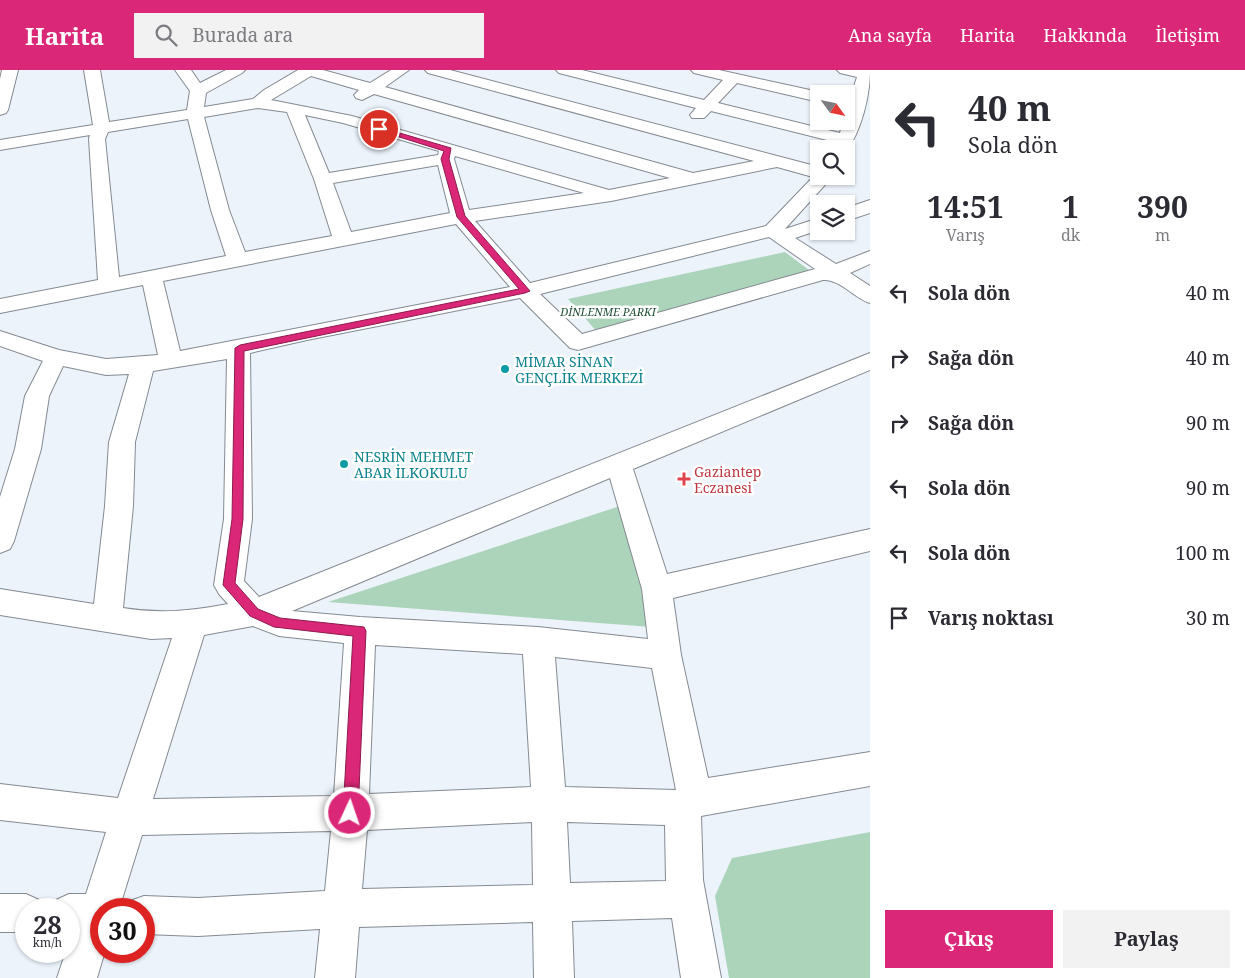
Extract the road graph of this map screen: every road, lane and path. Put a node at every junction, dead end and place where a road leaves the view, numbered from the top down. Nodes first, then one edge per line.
1 (92, 70) edge
2 (184, 70) edge
3 (236, 70) edge
4 (309, 70) edge
5 (400, 70) edge
6 (432, 70) edge
7 (500, 70) edge
8 (564, 70) edge
9 (699, 70) edge
10 (845, 70) edge
11 (867, 72) edge
12 (7, 74) edge
13 (734, 78) junction
14 (372, 89) junction
15 (198, 91) junction
16 (810, 95) edge
17 (466, 96) junction
18 (855, 97) edge
19 (258, 103) junction
20 (709, 104) junction
21 (1, 106) edge
22 (294, 108) junction
23 (194, 113) junction
24 (331, 116) junction
25 (102, 128) junction
26 (678, 134) junction
27 (413, 138) junction
28 (842, 140) edge
29 (0, 145) edge
30 (447, 154) junction
31 (658, 155) junction
32 (776, 162) junction
33 (810, 171) edge
34 (692, 178) junction
35 (323, 179) junction
36 (817, 185) edge
37 (611, 195) junction
38 (870, 206) edge
39 (855, 212) edge
40 (461, 217) junction
41 (810, 226) edge
42 (777, 233) junction
43 (344, 240) junction
44 (870, 257) edge
45 (238, 260) junction
46 (834, 273) junction
47 (152, 277) junction
48 (108, 286) junction
49 (525, 291) junction
50 (870, 296) edge
51 (0, 306) edge
52 (0, 338) edge
53 (240, 348) junction
54 (56, 358) junction
55 (171, 361) junction
56 (870, 361) edge
57 (143, 365) junction
58 (619, 464) junction
59 (870, 540) edge
60 (0, 541) edge
61 (657, 589) junction
62 (4, 610) edge
63 (254, 612) junction
64 (107, 619) junction
65 (192, 624) junction
66 (360, 631) junction
67 (538, 641) junction
68 (666, 655) junction
69 (870, 769) edge
70 (0, 802) edge
71 (689, 803) junction
72 (549, 804) junction
73 (350, 813) junction
74 (129, 817) junction
75 (688, 899) junction
76 (552, 903) junction
77 (341, 909) junction
78 (0, 913) edge
79 (15, 913) edge
80 (89, 913) edge
81 (155, 915) edge
82 (77, 978) edge
83 (335, 978) edge
84 (554, 978) edge
85 (701, 978) edge

1 - 25 street
2 - 15 street
3 - 15 street
4 - 14 street
4 - 19 street
5 - 14 street
6 - 17 street
7 - 17 street
8 - 20 street
9 - 13 street
10 - 11 street
11 - 18 street
12 - 21 street
13 - 16 street
13 - 20 street
14 - 17 street
14 - 24 street
15 - 23 street
17 - 26 street
17 - 27 street
17 - 31 street
19 - 22 street
19 - 23 street
20 - 26 street
20 - 28 street
22 - 24 street
22 - 35 street
23 - 25 street
23 - 45 street
24 - 27 street
25 - 29 street
25 - 48 street
26 - 31 street
26 - 32 street
27 - 30 street
30 - 35 street
30 - 37 street
30 - 40 street
31 - 34 street
32 - 33 street
32 - 34 street
34 - 37 street
35 - 43 street
36 - 42 street
37 - 40 street
38 - 39 street
40 - 43 street
40 - 49 street
41 - 42 street
42 - 46 street
42 - 49 street
43 - 45 street
44 - 46 street
45 - 47 street
46 - 49 street
46 - 50 street
47 - 48 street
47 - 55 street
48 - 51 street
49 - 53 street
52 - 54 street
53 - 55 street
53 - 63 street
54 - 57 street
54 - 60 street
55 - 57 street
56 - 58 street
57 - 64 street
58 - 61 street
58 - 63 street
59 - 61 street
61 - 68 street
62 - 64 street
63 - 65 street
63 - 66 street
64 - 65 street
65 - 74 street
66 - 67 street
66 - 73 street
67 - 68 street
67 - 72 street
68 - 71 street
69 - 71 street
70 - 74 street
71 - 72 street
71 - 75 street
72 - 73 street
72 - 76 street
73 - 74 street
73 - 77 street
74 - 80 street
75 - 76 street
75 - 85 street
76 - 77 street
76 - 84 street
77 - 81 street
77 - 83 street
78 - 79 street
80 - 82 street

